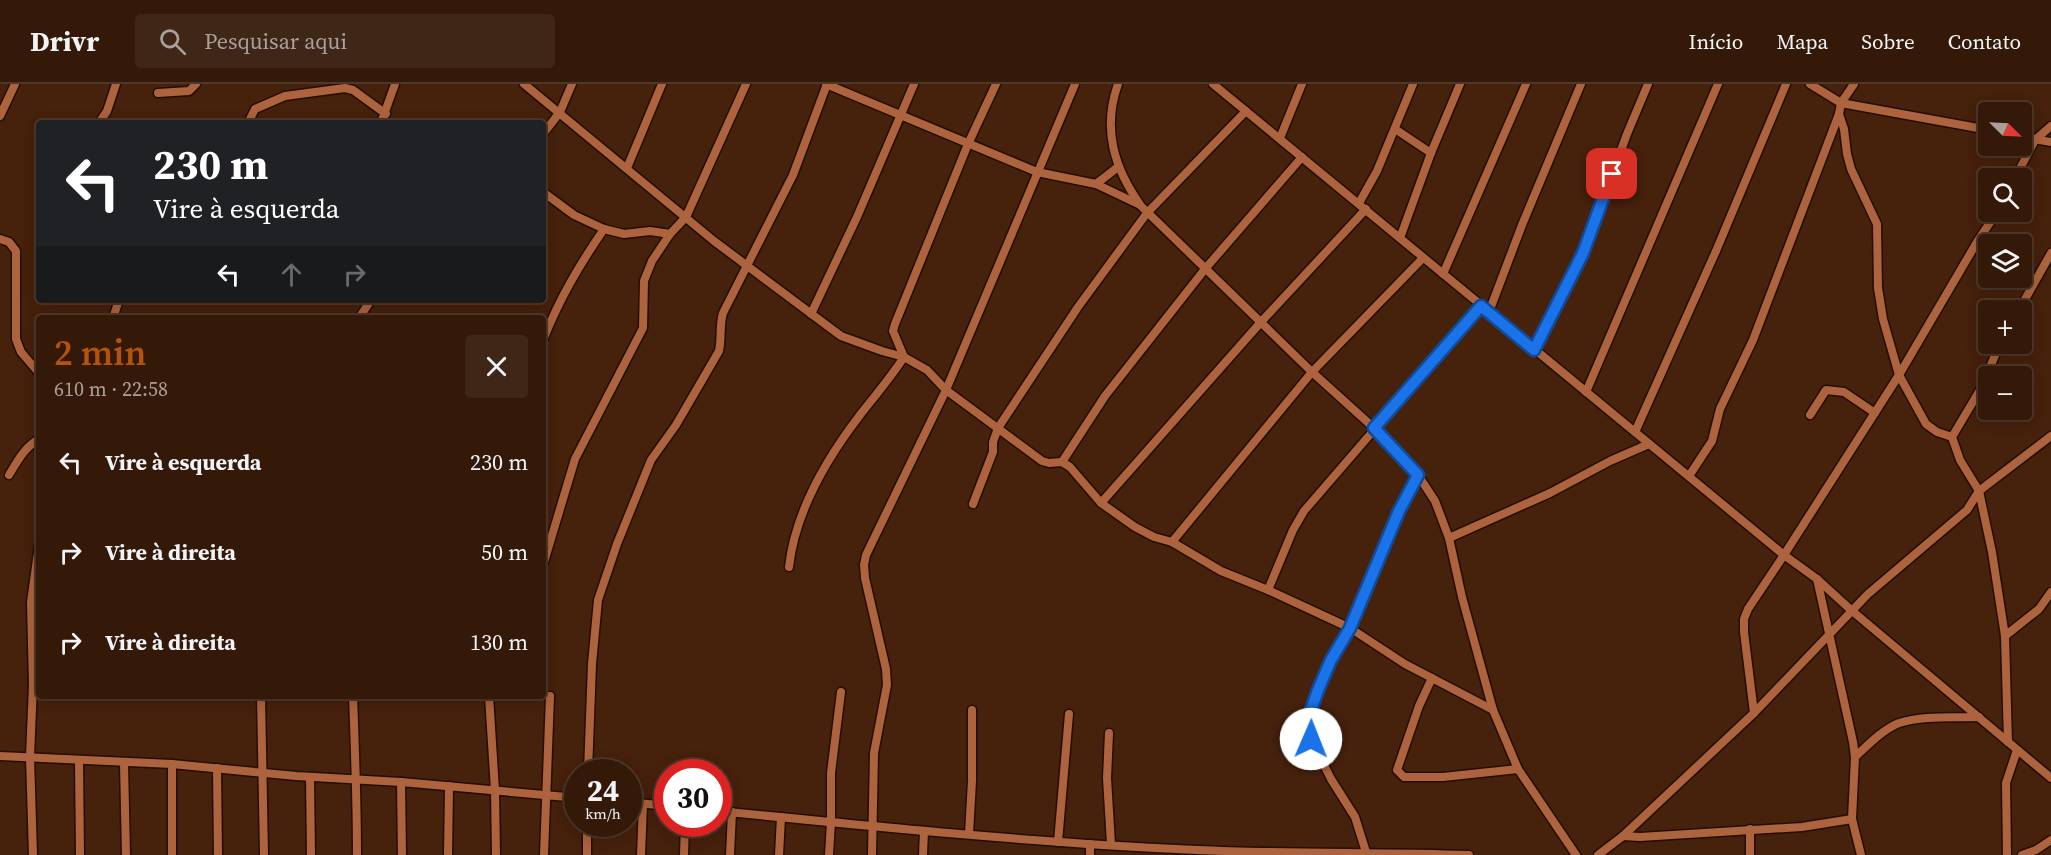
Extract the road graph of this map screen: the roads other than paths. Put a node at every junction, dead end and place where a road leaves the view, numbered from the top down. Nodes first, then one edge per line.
1 (15, 84) edge
2 (116, 84) edge
3 (196, 84) edge
4 (395, 84) edge
5 (524, 84) edge
6 (572, 84) edge
7 (662, 84) edge
8 (746, 84) edge
9 (827, 84) edge
10 (914, 84) edge
11 (996, 84) edge
12 (1075, 84) edge
13 (1118, 84) edge
14 (1213, 84) edge
15 (1302, 84) edge
16 (1413, 84) edge
17 (1460, 84) edge
18 (1526, 84) edge
19 (1581, 84) edge
20 (1648, 84) edge
21 (1718, 84) edge
22 (1786, 84) edge
23 (1810, 84) edge
24 (1854, 84) edge
25 (158, 93) dead end
26 (1841, 103) junction
27 (3, 105) edge
28 (1246, 111) junction
29 (560, 112) junction
30 (386, 114) junction
31 (902, 114) junction
32 (1839, 114) junction
33 (0, 116) edge
34 (101, 120) edge
35 (249, 120) edge
36 (383, 120) edge
37 (2051, 126) edge
38 (1978, 128) edge
39 (1395, 129) junction
40 (546, 130) edge
41 (1280, 138) junction
42 (2032, 139) edge
43 (2035, 140) junction
44 (2051, 142) edge
45 (968, 144) junction
46 (1431, 153) junction
47 (1302, 157) junction
48 (1118, 167) junction
49 (627, 168) junction
50 (2020, 168) edge
51 (1037, 172) junction
52 (1096, 184) junction
53 (546, 194) edge
54 (1362, 206) junction
55 (1144, 209) junction
56 (686, 217) junction
57 (1991, 222) edge
58 (604, 229) junction
59 (670, 234) junction
60 (1400, 238) junction
61 (0, 239) edge
62 (2051, 253) edge
63 (1423, 258) junction
64 (748, 266) junction
65 (1205, 269) junction
66 (1443, 274) junction
67 (2025, 300) edge
68 (1481, 306) junction
69 (1489, 312) junction
70 (811, 314) junction
71 (1261, 322) junction
72 (546, 333) edge
73 (1534, 350) junction
74 (1996, 354) edge
75 (904, 357) junction
76 (36, 370) edge
77 (1312, 372) junction
78 (1899, 375) junction
79 (946, 390) junction
80 (1586, 392) junction
81 (1875, 413) junction
82 (1810, 415) dead end
83 (998, 428) junction
84 (1374, 428) junction
85 (1635, 432) junction
86 (2051, 436) edge
87 (1952, 437) junction
88 (36, 441) edge
89 (1649, 444) junction
90 (1062, 462) junction
91 (9, 475) dead end
92 (1418, 475) junction
93 (1689, 476) junction
94 (1979, 491) junction
95 (1101, 503) junction
96 (973, 504) dead end
97 (1449, 538) junction
98 (1172, 542) junction
99 (546, 555) edge
100 (1784, 555) junction
101 (36, 566) edge
102 (789, 567) dead end
103 (1817, 579) junction
104 (1268, 590) junction
105 (2051, 592) edge
106 (1851, 610) junction
107 (1350, 628) junction
108 (1829, 634) junction
109 (2005, 636) junction
110 (1432, 678) junction
111 (841, 692) dead end
112 (550, 696) dead end
113 (261, 699) edge
114 (354, 699) edge
115 (489, 699) edge
116 (972, 710) dead end
117 (1493, 710) junction
118 (1754, 713) junction
119 (1069, 714) dead end
120 (1979, 717) junction
121 (1110, 733) dead end
122 (2008, 742) junction
123 (2017, 750) junction
124 (0, 756) edge
125 (30, 757) junction
126 (1855, 757) junction
127 (588, 759) edge
128 (79, 761) junction
129 (124, 763) junction
130 (172, 764) junction
131 (217, 768) junction
132 (1518, 769) junction
133 (262, 773) junction
134 (310, 777) junction
135 (2051, 778) edge
136 (357, 780) junction
137 (401, 782) junction
138 (449, 786) junction
139 (495, 790) junction
140 (546, 795) junction
141 (564, 797) edge
142 (644, 804) joint
143 (654, 805) edge
144 (732, 812) edge
145 (781, 817) junction
146 (1852, 819) junction
147 (831, 822) junction
148 (873, 826) junction
149 (1750, 829) junction
150 (924, 831) junction
151 (969, 834) junction
152 (1623, 836) junction
153 (587, 837) edge
154 (685, 837) edge
155 (731, 837) edge
156 (2051, 840) edge
157 (1058, 842) junction
158 (1090, 844) junction
159 (1111, 844) junction
160 (1195, 852) edge
161 (1366, 852) junction
162 (1240, 853) edge
163 (1286, 853) edge
164 (1334, 853) edge
165 (1383, 854) edge
166 (33, 855) edge
167 (80, 855) edge
168 (126, 855) edge
169 (172, 855) edge
170 (218, 855) edge
171 (264, 855) edge
172 (311, 855) edge
173 (357, 855) edge
174 (402, 855) edge
175 (448, 855) edge
176 (496, 855) edge
177 (544, 855) edge
178 (587, 855) edge
179 (641, 855) edge
180 (684, 855) edge
181 (730, 855) edge
182 (779, 855) edge
183 (829, 855) edge
184 (872, 855) edge
185 (923, 855) edge
186 (1090, 855) edge
187 (1469, 855) edge
188 (1576, 855) edge
189 (1598, 855) edge
190 (1750, 855) edge
191 (1861, 855) edge
192 (2007, 855) edge
193 (2022, 855) edge

1 - 27 street
2 - 34 street
3 - 25 street
4 - 30 street
5 - 29 street
6 - 29 street
7 - 49 street
8 - 56 street
9 - 31 street
9 - 64 street
10 - 31 street
11 - 45 street
12 - 51 street
13 - 48 street
14 - 28 street
15 - 41 street
16 - 39 street
17 - 46 street
18 - 66 street
19 - 69 street
20 - 73 street
21 - 80 street
22 - 85 street
23 - 26 street
24 - 26 street
26 - 32 street
26 - 38 street
27 - 33 street
28 - 41 street
28 - 55 street
29 - 40 street
29 - 49 street
30 - 35 street
30 - 36 street
31 - 45 street
31 - 70 street
32 - 78 street
32 - 93 street
37 - 43 street
39 - 46 street
39 - 54 street
41 - 47 street
42 - 43 street
43 - 44 street
43 - 50 street
45 - 51 street
45 - 75 street
46 - 60 street
47 - 54 street
47 - 65 street
48 - 52 street
48 - 55 street
49 - 56 street
51 - 52 street
51 - 79 street
52 - 55 street
53 - 58 street
54 - 60 street
54 - 71 street
55 - 65 street
55 - 83 street
56 - 59 street
56 - 64 street
57 - 78 street
58 - 59 street
58 - 72 street
59 - 99 street
60 - 63 street
61 - 76 street
62 - 67 street
63 - 66 street
63 - 77 street
64 - 70 street
64 - 127 street
65 - 71 street
65 - 90 street
66 - 68 street
68 - 69 street
68 - 84 street
69 - 73 street
70 - 75 street
71 - 77 street
71 - 95 street
73 - 80 street
74 - 87 street
75 - 79 street
75 - 102 street
77 - 84 street
77 - 98 street
78 - 81 street
78 - 87 street
79 - 83 street
79 - 148 street
80 - 85 street
81 - 82 street
81 - 100 street
83 - 90 street
83 - 96 street
84 - 92 street
84 - 104 street
85 - 89 street
86 - 94 street
87 - 94 street
88 - 91 street
89 - 93 street
89 - 97 street
90 - 95 street
92 - 97 street
92 - 107 street
93 - 100 street
94 - 106 street
94 - 109 street
95 - 98 street
97 - 117 street
98 - 104 street
100 - 103 street
100 - 118 street
101 - 125 street
103 - 106 street
103 - 108 street
104 - 107 street
105 - 109 street
106 - 108 street
106 - 120 street
107 - 110 street
107 - 161 street
108 - 118 street
108 - 126 street
109 - 122 street
110 - 117 street
110 - 132 street
111 - 147 street
112 - 140 street
113 - 133 street
114 - 136 street
115 - 139 street
116 - 151 street
117 - 132 street
118 - 152 street
119 - 157 street
120 - 122 street
120 - 126 street
121 - 159 street
122 - 123 street
123 - 135 street
123 - 192 street
124 - 125 street
125 - 128 street
125 - 166 street
126 - 146 street
128 - 129 street
128 - 167 street
129 - 130 street
129 - 168 street
130 - 131 street
130 - 169 street
131 - 133 street
131 - 170 street
132 - 188 street
133 - 134 street
133 - 171 street
134 - 136 street
134 - 172 street
136 - 137 street
136 - 173 street
137 - 138 street
137 - 174 street
138 - 139 street
138 - 175 street
139 - 140 street
139 - 176 street
140 - 141 street
140 - 177 street
142 - 143 street
142 - 179 street
144 - 145 street
145 - 147 street
145 - 182 street
146 - 149 street
146 - 191 street
147 - 148 street
147 - 183 street
148 - 150 street
148 - 184 street
149 - 152 street
149 - 190 street
150 - 151 street
150 - 185 street
151 - 157 street
152 - 189 street
153 - 178 street
154 - 180 street
155 - 181 street
156 - 193 street
157 - 158 street
158 - 159 street
158 - 186 street
159 - 160 street
160 - 162 street
161 - 164 street
161 - 165 street
162 - 163 street
163 - 164 street
165 - 187 street

